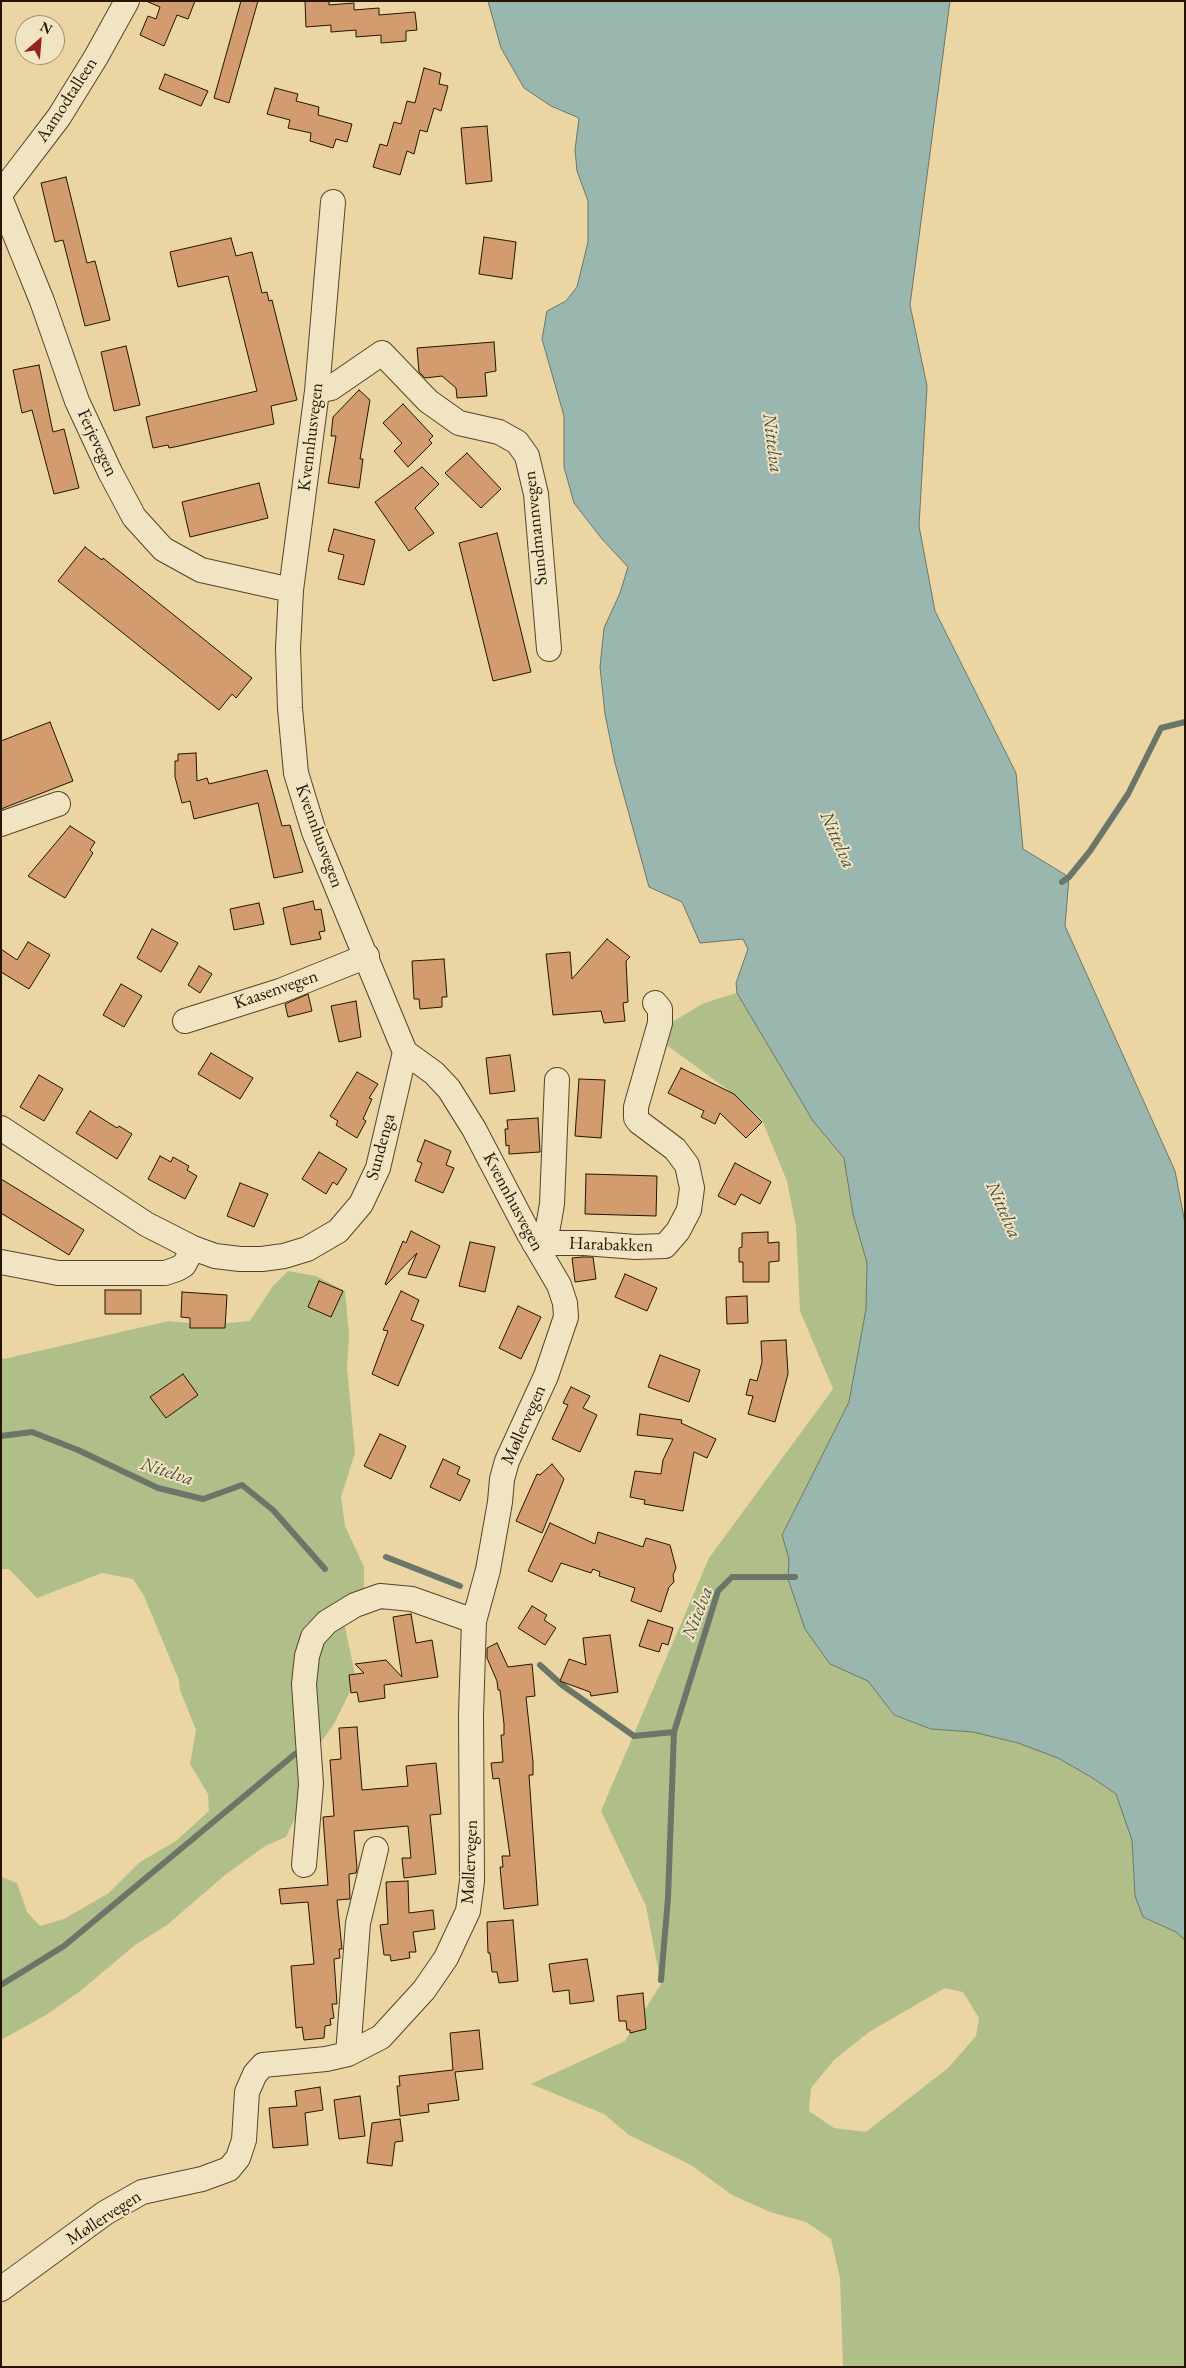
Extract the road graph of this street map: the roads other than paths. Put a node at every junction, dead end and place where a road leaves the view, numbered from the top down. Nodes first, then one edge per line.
1 (126, 1) edge
2 (1, 193) edge
3 (1, 200) edge
4 (333, 202) dead end
5 (317, 391) junction
6 (291, 590) junction
7 (549, 649) dead end
8 (58, 804) dead end
9 (1, 824) edge
10 (367, 956) junction
11 (655, 1002) dead end
12 (184, 1021) dead end
13 (405, 1052) junction
14 (557, 1080) dead end
15 (1, 1128) edge
16 (534, 1243) junction
17 (193, 1248) junction
18 (1, 1262) edge
19 (546, 1376) joint
20 (474, 1621) junction
21 (376, 1849) dead end
22 (304, 1865) dead end
23 (348, 2054) junction
24 (1, 2289) edge

1 - 2 street, Aamodtalleen
3 - 6 street, Ferjevegen
4 - 5 street, Kvennhusvegen
5 - 6 street, Kvennhusvegen
5 - 7 street, Sundmannvegen
6 - 10 street, Kvennhusvegen
8 - 9 street
10 - 12 street, Kaasenvegen
10 - 13 street, Kvennhusvegen
11 - 16 street, Harabakken
13 - 16 street, Kvennhusvegen
13 - 17 street, Sundenga
14 - 16 street, Harabakken
15 - 17 street, Sundenga
16 - 19 street, Kvennhusvegen
17 - 18 street
19 - 20 street, Møllervegen
20 - 22 street
20 - 23 street, Møllervegen
21 - 23 street
23 - 24 street, Møllervegen

